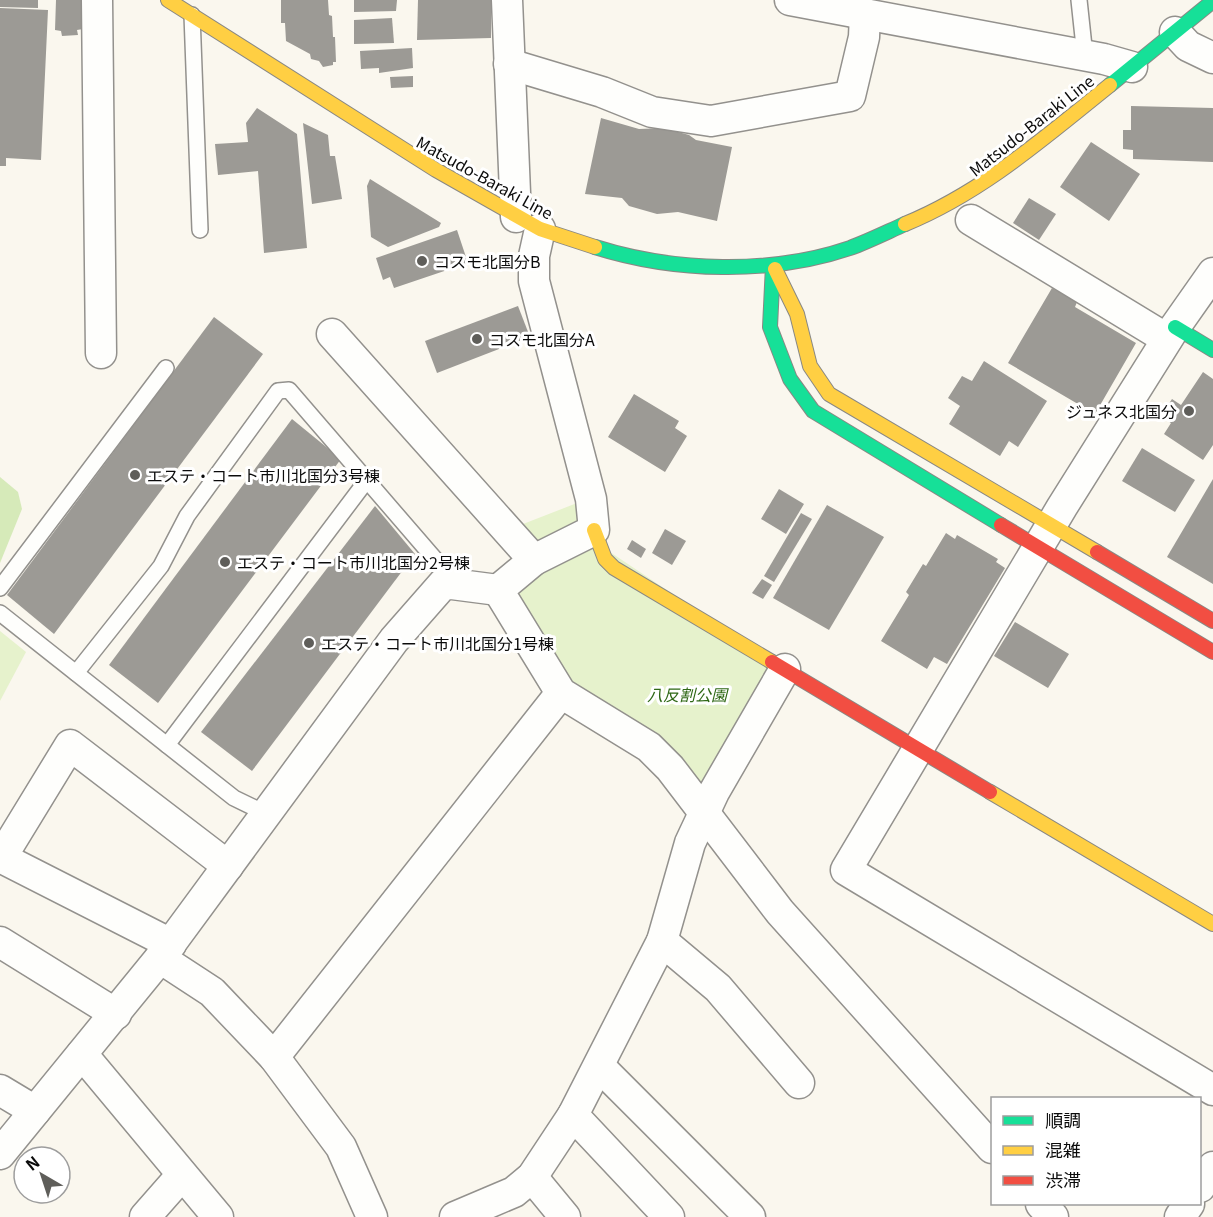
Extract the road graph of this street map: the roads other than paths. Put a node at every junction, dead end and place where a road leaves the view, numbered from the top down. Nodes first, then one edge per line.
1 (97, 0) edge
2 (168, 0) edge
3 (507, 0) edge
4 (790, 0) edge
5 (1080, 0) edge
6 (1213, 1) edge
7 (874, 8) edge
8 (192, 14) junction
9 (1175, 32) junction
10 (1085, 56) junction
11 (1213, 58) edge
12 (509, 64) junction
13 (1132, 68) junction
14 (971, 220) dead end
15 (528, 223) junction
16 (200, 231) dead end
17 (773, 265) junction
18 (1213, 273) edge
19 (1171, 333) junction
20 (332, 334) dead end
21 (1213, 350) edge
22 (101, 353) dead end
23 (166, 368) dead end
24 (367, 480) junction
25 (594, 530) junction
26 (1044, 536) junction
27 (534, 560) junction
28 (444, 584) junction
29 (0, 588) edge
30 (498, 590) junction
31 (0, 613) edge
32 (1213, 621) edge
33 (1213, 652) edge
34 (785, 669) junction
35 (76, 672) junction
36 (561, 693) junction
37 (167, 745) junction
38 (917, 748) junction
39 (705, 811) junction
40 (267, 814) junction
41 (1, 857) edge
42 (228, 866) junction
43 (1213, 924) edge
44 (662, 941) junction
45 (0, 942) edge
46 (166, 951) junction
47 (116, 1014) junction
48 (82, 1054) junction
49 (274, 1057) junction
50 (599, 1066) junction
51 (799, 1083) dead end
52 (0, 1090) edge
53 (1213, 1090) edge
54 (35, 1111) junction
55 (573, 1115) junction
56 (991, 1146) edge
57 (0, 1154) edge
58 (1213, 1167) edge
59 (181, 1176) junction
60 (531, 1177) junction
61 (1201, 1185) edge
62 (1043, 1205) edge
63 (145, 1217) edge
64 (218, 1217) edge
65 (372, 1217) edge
66 (456, 1217) edge
67 (565, 1217) edge
68 (669, 1217) edge
69 (750, 1217) edge
70 (1053, 1217) edge

1 - 22 street
2 - 8 street, Matsudo-Baraki Line
3 - 12 street
4 - 7 street
5 - 10 lane
6 - 9 street, Matsudo-Baraki Line
7 - 10 street
7 - 12 street
8 - 15 street, Matsudo-Baraki Line
8 - 16 lane
9 - 11 street
9 - 13 street, Matsudo-Baraki Line
10 - 13 street
12 - 15 street
13 - 17 street, Matsudo-Baraki Line
14 - 19 street
15 - 17 street, Matsudo-Baraki Line
15 - 25 street
17 - 26 street
17 - 26 street
18 - 19 street
19 - 21 street
19 - 26 street
20 - 27 street
23 - 29 lane
24 - 28 lane
24 - 35 lane
24 - 37 lane
25 - 27 street
25 - 34 street
26 - 32 street
26 - 33 street
26 - 38 street
27 - 30 street
28 - 30 street
28 - 40 street
30 - 36 street
31 - 35 lane
34 - 38 street
34 - 39 street
35 - 37 lane
36 - 39 street
36 - 49 street
37 - 40 lane
38 - 43 street
38 - 53 street
39 - 44 street
39 - 56 street
40 - 42 street
41 - 42 street
41 - 46 street
42 - 46 street
44 - 50 street
44 - 51 street
45 - 47 street
46 - 47 street
46 - 49 street
47 - 48 street
48 - 54 street
48 - 59 street
49 - 65 street
50 - 55 street
50 - 69 street
52 - 54 street
54 - 57 street
55 - 60 street
55 - 68 street
58 - 61 street
59 - 63 street
59 - 64 street
60 - 66 street
60 - 67 street
62 - 70 street

